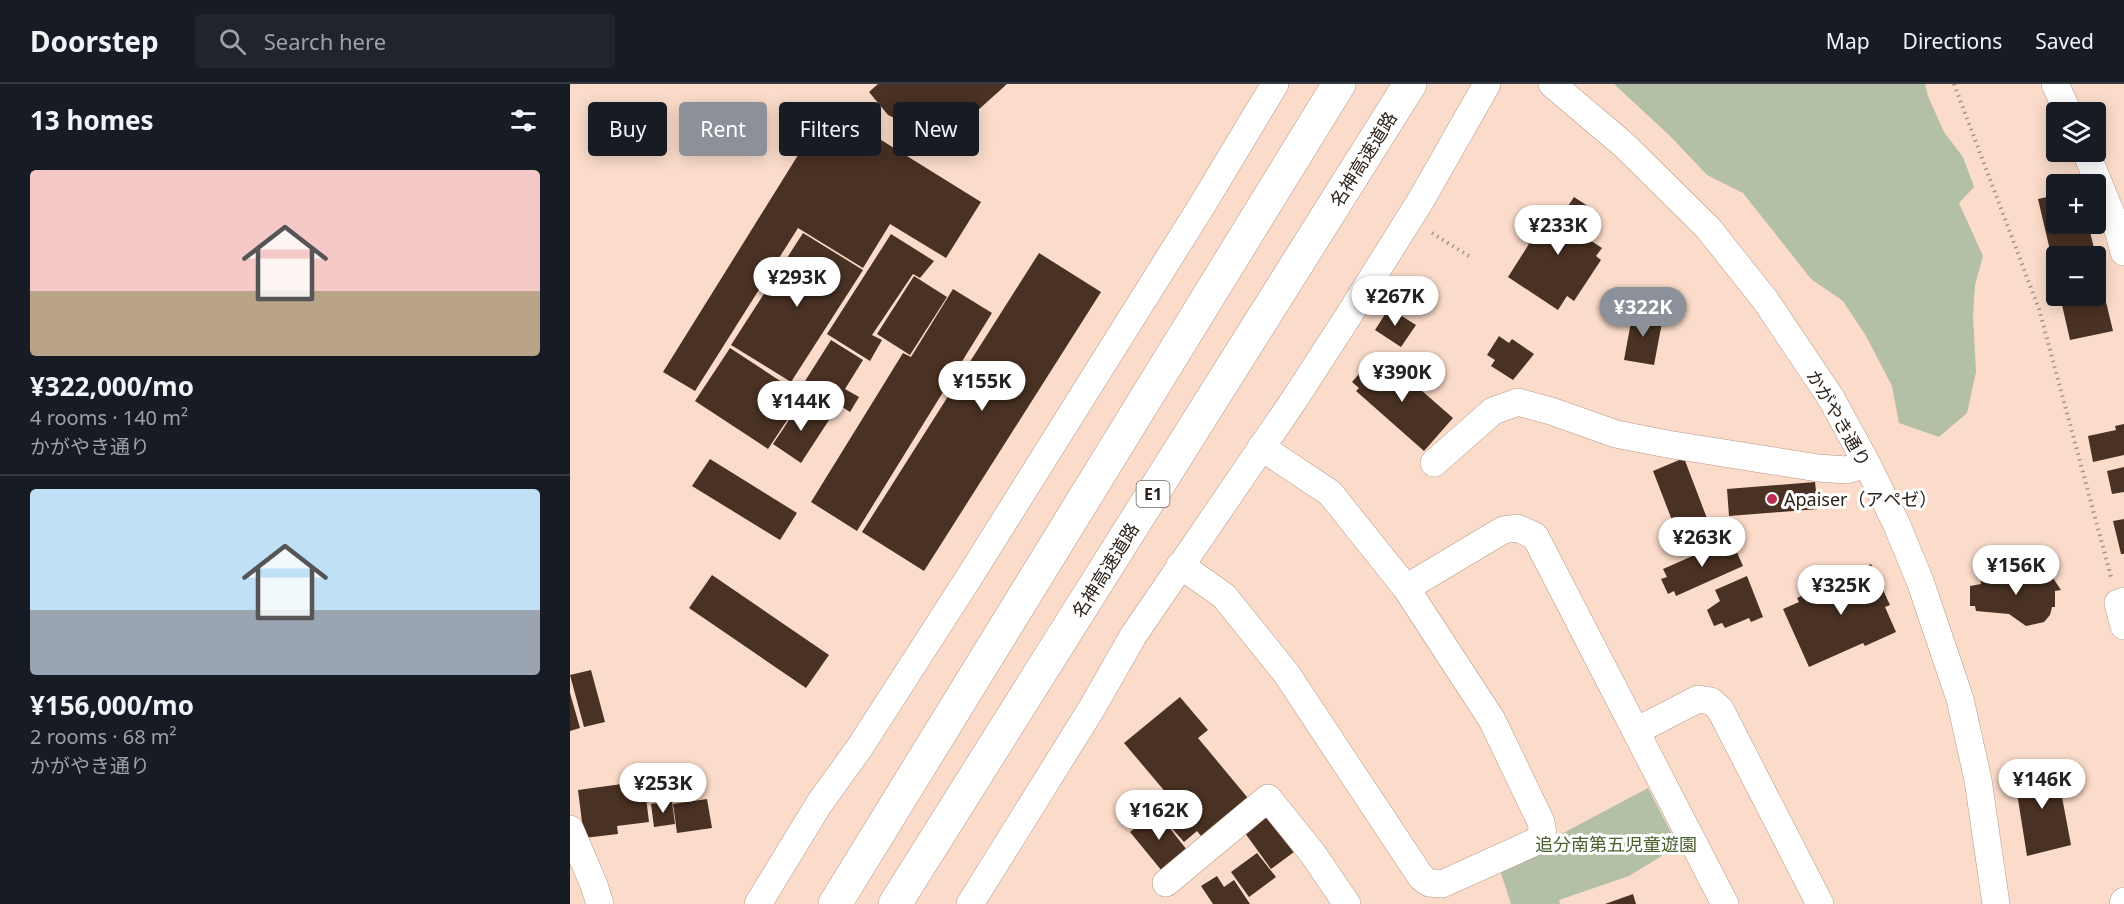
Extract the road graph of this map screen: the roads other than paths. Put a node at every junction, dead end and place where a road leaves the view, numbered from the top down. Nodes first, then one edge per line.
1 (1275, 84) edge
2 (1340, 84) edge
3 (1410, 84) edge
4 (1487, 84) edge
5 (1552, 84) edge
6 (2055, 84) edge
7 (2063, 102) edge
8 (2089, 162) edge
9 (2124, 252) edge
10 (1261, 447) junction
11 (1434, 463) dead end
12 (1867, 464) junction
13 (1180, 565) junction
14 (1406, 588) junction
15 (1636, 731) junction
16 (570, 829) edge
17 (1166, 884) dead end
18 (600, 904) edge
19 (758, 904) edge
20 (835, 904) edge
21 (895, 904) edge
22 (970, 904) edge
23 (1347, 904) edge
24 (1725, 904) edge
25 (1820, 904) edge
26 (1996, 904) edge

1 - 19 street
2 - 20 highway
3 - 21 highway, 名神高速道路 / E1
4 - 10 street
5 - 12 street, かがやき通り
6 - 7 street
8 - 9 street
10 - 13 street
10 - 14 street
11 - 12 street
12 - 26 street, かがやき通り
13 - 14 street
13 - 22 street
14 - 15 street
15 - 24 street
15 - 25 street
16 - 18 street
17 - 23 street

